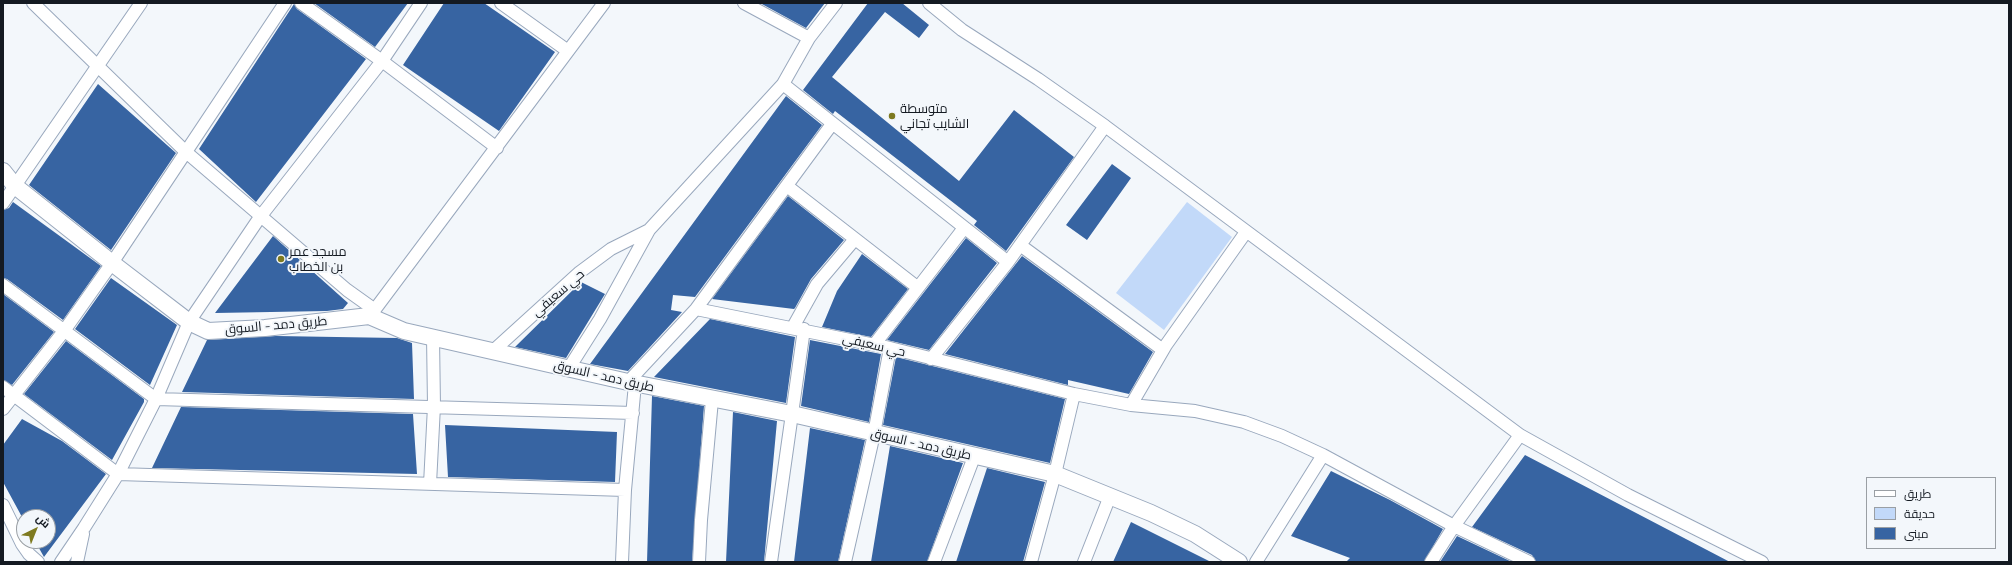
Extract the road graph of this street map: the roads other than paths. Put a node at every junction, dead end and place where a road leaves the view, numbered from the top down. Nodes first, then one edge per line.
1 (33, 3) edge
2 (141, 3) edge
3 (285, 3) edge
4 (301, 3) edge
5 (421, 3) edge
6 (501, 3) edge
7 (604, 3) edge
8 (744, 3) edge
9 (836, 3) edge
10 (929, 3) edge
11 (809, 38) junction
12 (568, 51) junction
13 (382, 61) junction
14 (97, 67) junction
15 (783, 84) junction
16 (832, 124) junction
17 (1106, 126) junction
18 (496, 148) junction
19 (186, 152) junction
20 (3, 170) edge
21 (15, 186) junction
22 (787, 186) junction
23 (3, 203) edge
24 (260, 217) junction
25 (964, 228) junction
26 (649, 230) junction
27 (1246, 232) junction
28 (855, 239) junction
29 (1020, 245) junction
30 (1008, 262) junction
31 (112, 263) junction
32 (3, 285) edge
33 (917, 287) junction
34 (696, 309) junction
35 (372, 313) junction
36 (189, 322) junction
37 (798, 328) junction
38 (64, 331) junction
39 (433, 337) junction
40 (874, 345) junction
41 (890, 348) junction
42 (1163, 350) junction
43 (493, 351) junction
44 (931, 359) junction
45 (569, 368) junction
46 (632, 383) junction
47 (3, 388) edge
48 (1074, 394) junction
49 (13, 395) junction
50 (156, 399) junction
51 (712, 400) junction
52 (1131, 405) junction
53 (434, 406) junction
54 (3, 409) edge
55 (633, 413) junction
56 (792, 414) junction
57 (874, 434) junction
58 (1520, 435) junction
59 (1323, 455) junction
60 (974, 457) junction
61 (118, 474) junction
62 (1055, 474) junction
63 (430, 484) junction
64 (625, 490) junction
65 (1110, 496) junction
66 (3, 505) edge
67 (1454, 526) junction
68 (84, 528) junction
69 (1755, 560) edge
70 (38, 562) edge
71 (61, 562) edge
72 (77, 562) edge
73 (622, 562) edge
74 (699, 562) edge
75 (771, 562) edge
76 (845, 562) edge
77 (934, 562) edge
78 (1031, 562) edge
79 (1084, 562) edge
80 (1239, 562) edge
81 (1256, 562) edge
82 (1431, 562) edge
83 (1529, 562) edge

1 - 14 street
2 - 14 street
3 - 19 street
4 - 13 street
5 - 13 street
6 - 12 street
7 - 12 street
8 - 11 street
9 - 11 street
10 - 17 street
11 - 15 street
12 - 18 street
13 - 18 street
13 - 24 street
14 - 19 street
14 - 21 street
15 - 16 street
15 - 26 street
16 - 22 street
16 - 25 street
17 - 27 street
17 - 29 street
18 - 35 street
19 - 24 street
19 - 31 street
20 - 21 main road, طريق دمد - السوق
21 - 23 street
21 - 31 main road, طريق دمد - السوق
22 - 28 street
22 - 34 street
24 - 35 street
24 - 36 street
25 - 30 street
25 - 33 street
26 - 43 street, حي سعيفي
26 - 45 street
27 - 42 street
27 - 58 street
28 - 33 street
28 - 37 street
29 - 30 street
29 - 42 street
30 - 44 street
31 - 36 main road, طريق دمد - السوق
31 - 38 street
32 - 38 street
33 - 40 street
34 - 37 street, حي سعيفي
34 - 46 street
35 - 36 main road, طريق دمد - السوق
35 - 39 main road, طريق دمد - السوق
36 - 50 street
37 - 40 street, حي سعيفي
37 - 56 street
38 - 49 street
38 - 50 street
39 - 43 main road, طريق دمد - السوق
39 - 53 street
40 - 41 street, حي سعيفي
41 - 44 street, حي سعيفي
41 - 57 street
42 - 52 street
43 - 45 main road, طريق دمد - السوق
44 - 48 street, حي سعيفي
45 - 46 main road, طريق دمد - السوق
46 - 51 main road, طريق دمد - السوق
46 - 55 street
47 - 49 street
48 - 52 street, حي سعيفي
48 - 62 street
49 - 54 street
49 - 61 street
50 - 53 street
50 - 61 street
51 - 56 main road, طريق دمد - السوق
51 - 74 street
52 - 59 street, حي سعيفي
53 - 55 street
53 - 63 street
55 - 64 street
56 - 57 main road, طريق دمد - السوق
56 - 75 street
57 - 60 main road, طريق دمد - السوق
57 - 76 street
58 - 67 street
58 - 69 street
59 - 67 street, حي سعيفي
59 - 81 street
60 - 62 main road, طريق دمد - السوق
60 - 77 street
61 - 63 street
61 - 68 street
62 - 65 main road, طريق دمد - السوق
62 - 78 street
63 - 64 street
64 - 73 street
65 - 79 street
65 - 80 main road, طريق دمد - السوق
66 - 70 street
67 - 82 street
67 - 83 street, حي سعيفي
68 - 71 street
68 - 72 street

